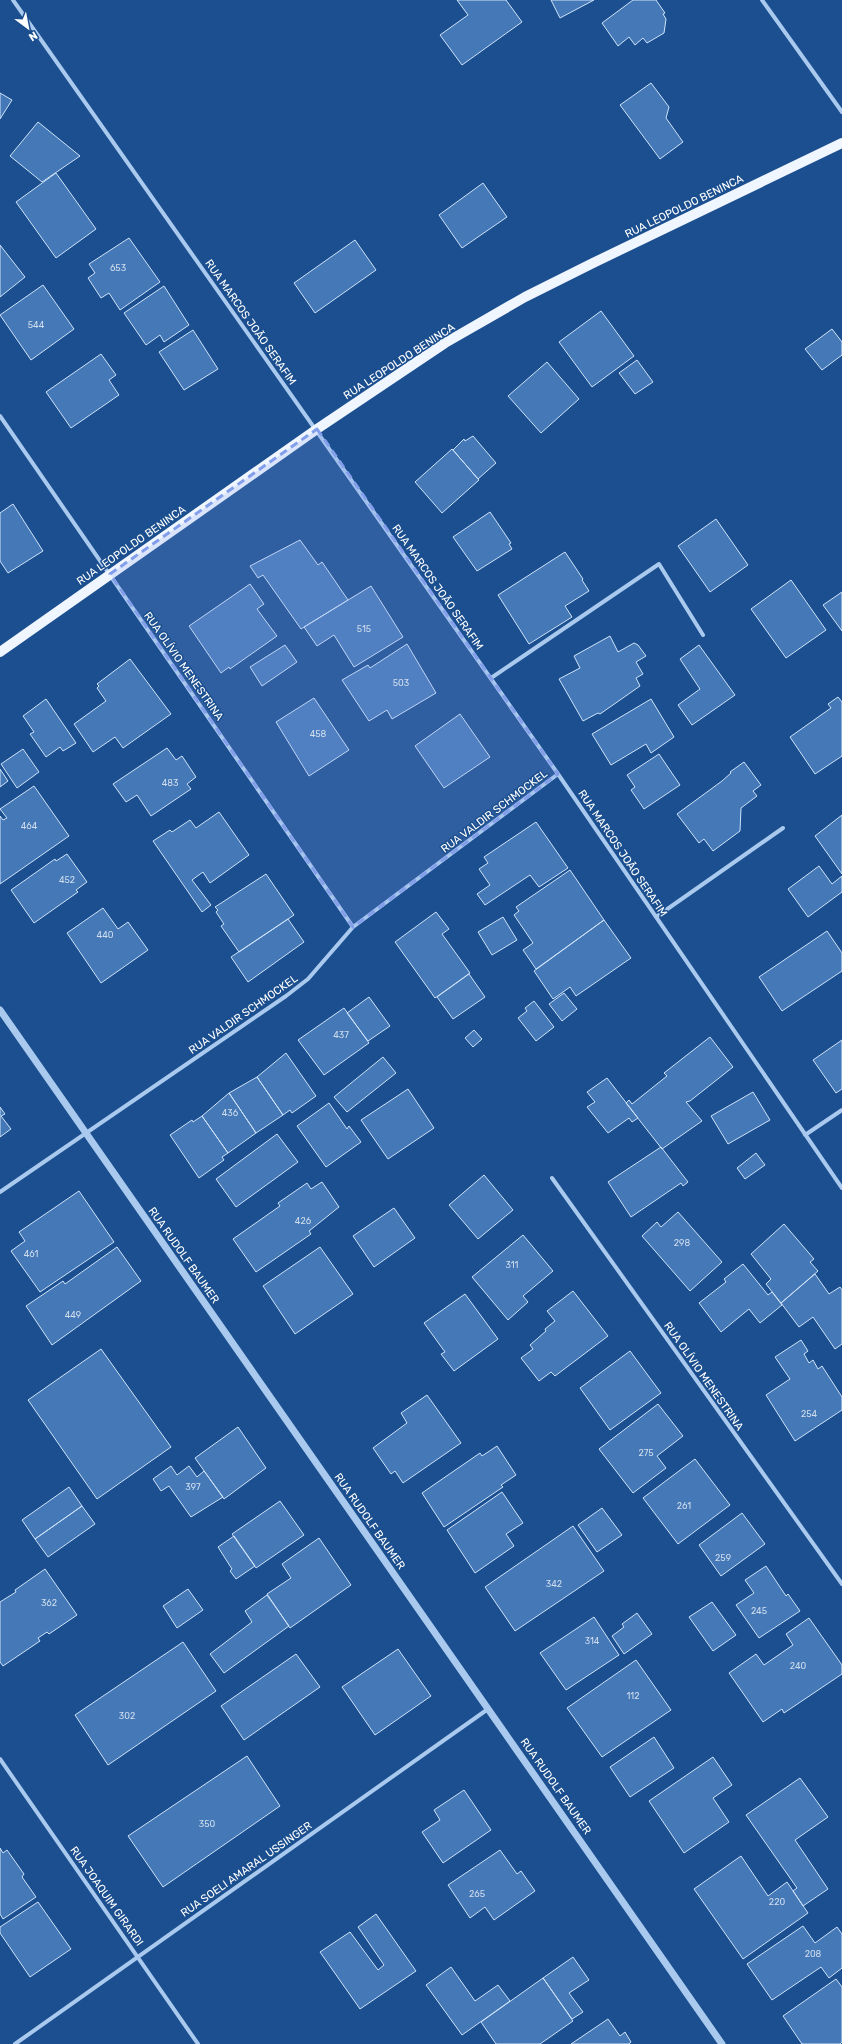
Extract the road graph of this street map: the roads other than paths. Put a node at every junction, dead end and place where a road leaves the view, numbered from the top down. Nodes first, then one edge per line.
1 (13, 0) edge
2 (762, 0) edge
3 (842, 112) edge
4 (842, 144) edge
5 (0, 416) edge
6 (317, 430) junction
7 (110, 574) junction
8 (703, 635) dead end
9 (0, 652) edge
10 (491, 678) junction
11 (558, 774) junction
12 (783, 828) dead end
13 (656, 917) junction
14 (353, 927) junction
15 (0, 1010) edge
16 (842, 1110) edge
17 (86, 1134) junction
18 (805, 1135) junction
19 (552, 1178) dead end
20 (842, 1188) edge
21 (0, 1192) edge
22 (842, 1584) edge
23 (488, 1709) junction
24 (0, 1759) edge
25 (138, 1957) junction
26 (15, 2044) edge
27 (198, 2044) edge
28 (722, 2044) edge

1 - 6 street, RUA MARCOS JOÃO SERAFIM
2 - 3 street
4 - 6 main road, RUA LEOPOLDO BENINCA
5 - 7 street, RUA OLÍVIO MENESTRINA
6 - 7 main road, RUA LEOPOLDO BENINCA
6 - 10 street, RUA MARCOS JOÃO SERAFIM
7 - 9 main road, RUA LEOPOLDO BENINCA
7 - 14 street, RUA OLÍVIO MENESTRINA
8 - 10 street
10 - 11 street, RUA MARCOS JOÃO SERAFIM
11 - 13 street, RUA MARCOS JOÃO SERAFIM
11 - 14 street, RUA VALDIR SCHMOCKEL
12 - 13 street
13 - 18 street, RUA MARCOS JOÃO SERAFIM
14 - 17 street, RUA VALDIR SCHMOCKEL
15 - 17 street, RUA RUDOLF BAUMER
16 - 18 street
17 - 21 street, RUA VALDIR SCHMOCKEL
17 - 23 street, RUA RUDOLF BAUMER
18 - 20 street, RUA MARCOS JOÃO SERAFIM
19 - 22 street, RUA OLÍVIO MENESTRINA
23 - 25 street, RUA SOELI AMARAL USSINGER
23 - 28 street, RUA RUDOLF BAUMER
24 - 25 street, RUA JOAQUIM GIRARDI
25 - 26 street, RUA SOELI AMARAL USSINGER
25 - 27 street, RUA JOAQUIM GIRARDI

